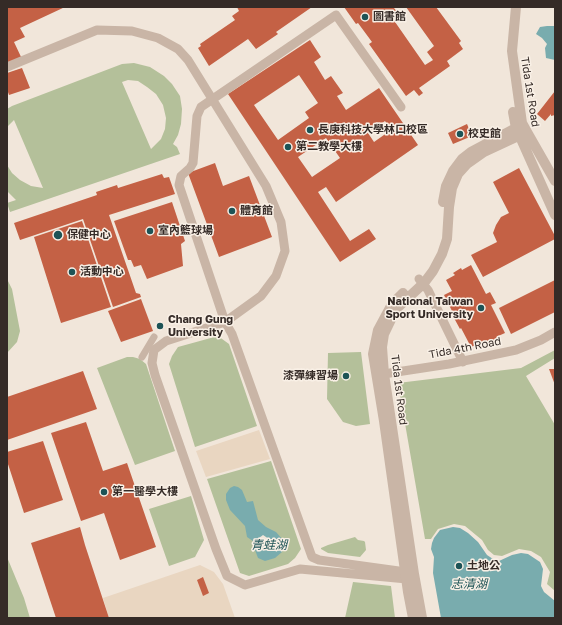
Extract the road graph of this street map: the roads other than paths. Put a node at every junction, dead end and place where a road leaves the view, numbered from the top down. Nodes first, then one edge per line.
1 (510, 7) edge
2 (516, 7) edge
3 (7, 67) edge
4 (212, 100) junction
5 (401, 107) dead end
6 (521, 130) junction
7 (555, 181) edge
8 (555, 216) edge
9 (421, 282) junction
10 (225, 322) junction
11 (555, 332) edge
12 (154, 337) dead end
13 (142, 357) dead end
14 (463, 362) junction
15 (380, 374) junction
16 (395, 564) dead end
17 (406, 577) junction
18 (413, 618) edge
19 (422, 618) edge

1 - 6 street, Tida 1st Road
2 - 6 street, Tida 1st Road
3 - 4 street
4 - 5 street
4 - 10 street
4 - 10 street
6 - 7 street
6 - 8 street
6 - 9 street, Tida 1st Road
9 - 14 street
9 - 15 street, Tida 1st Road
10 - 17 street
10 - 17 street
11 - 14 street, Tida 4th Road
12 - 13 street
14 - 15 street, Tida 4th Road
15 - 17 street, Tida 1st Road
16 - 17 street
17 - 18 street, Tida 1st Road
17 - 19 street, Tida 1st Road

